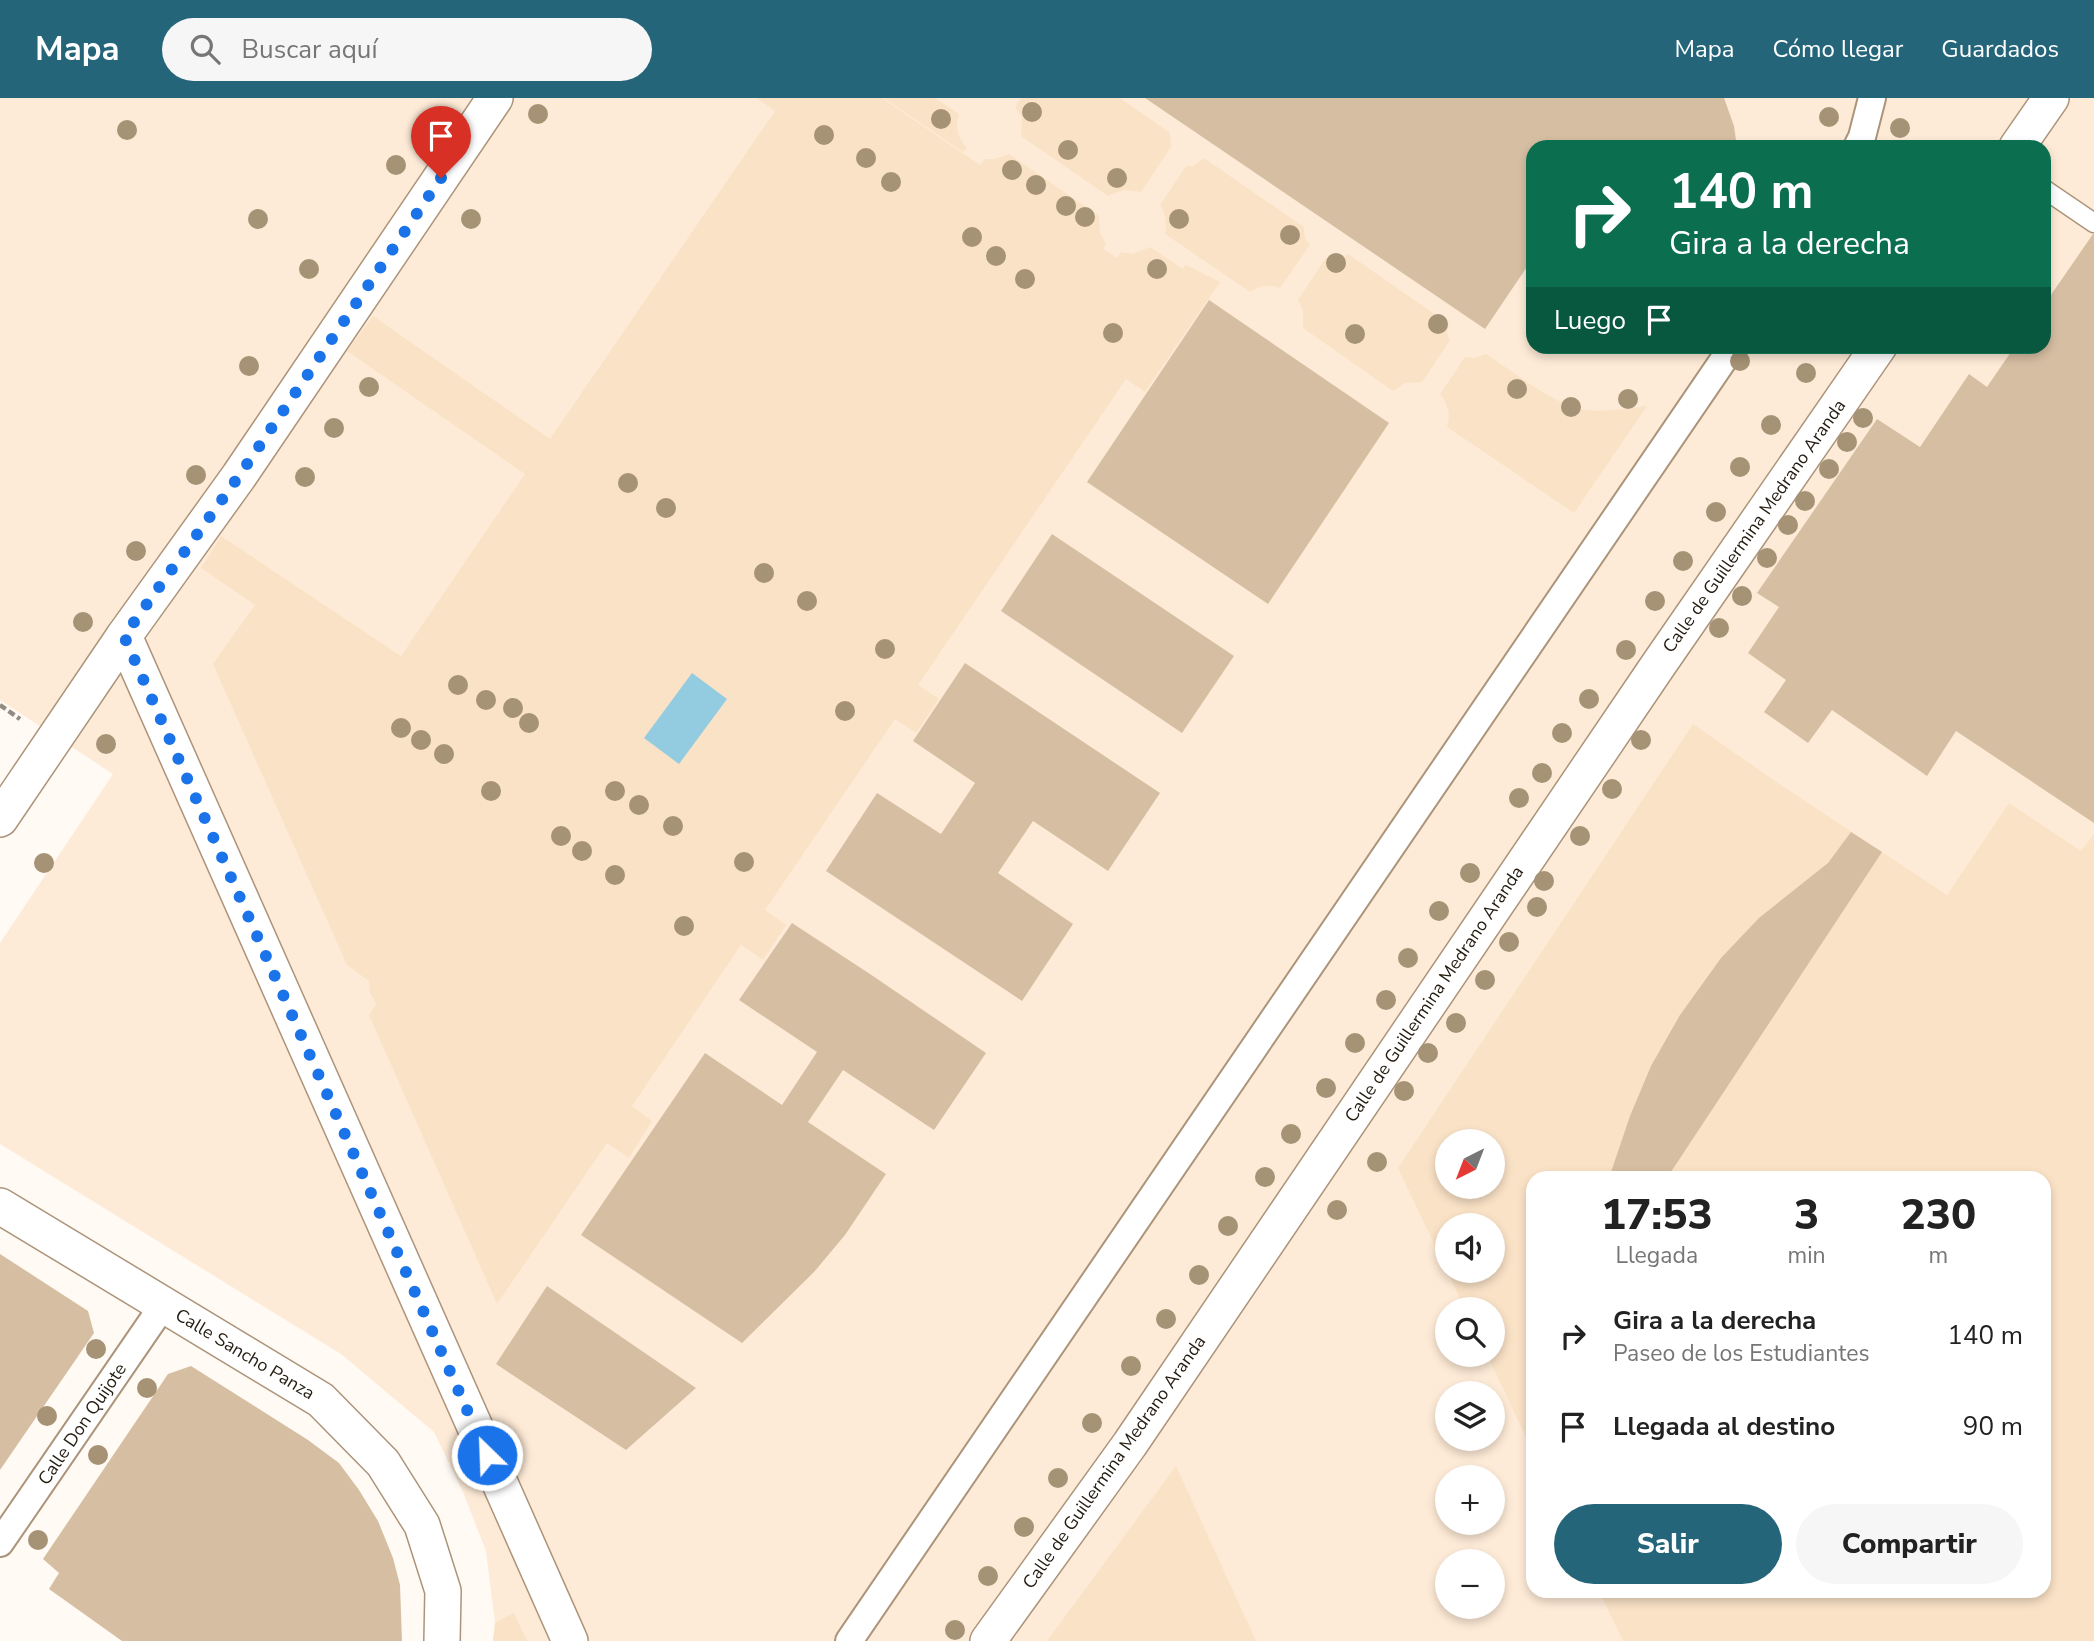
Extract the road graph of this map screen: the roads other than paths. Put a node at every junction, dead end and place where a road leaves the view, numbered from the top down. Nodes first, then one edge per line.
1 (495, 98) edge
2 (1872, 98) edge
3 (2051, 98) edge
4 (1860, 140) edge
5 (2022, 140) edge
6 (2051, 194) edge
7 (2094, 223) edge
8 (1728, 354) edge
9 (1873, 354) edge
10 (124, 636) junction
11 (0, 819) edge
12 (0, 1206) edge
13 (164, 1304) junction
14 (0, 1543) edge
15 (442, 1641) edge
16 (569, 1641) edge
17 (849, 1641) edge
18 (988, 1641) edge

1 - 10 street
2 - 4 street
3 - 5 street
6 - 7 lane
8 - 17 street
9 - 18 street, Calle de Guillermina Medrano Aranda
10 - 11 street
10 - 16 street
12 - 13 street, Calle Sancho Panza
13 - 14 street, Calle Don Quijote
13 - 15 street, Calle Sancho Panza

